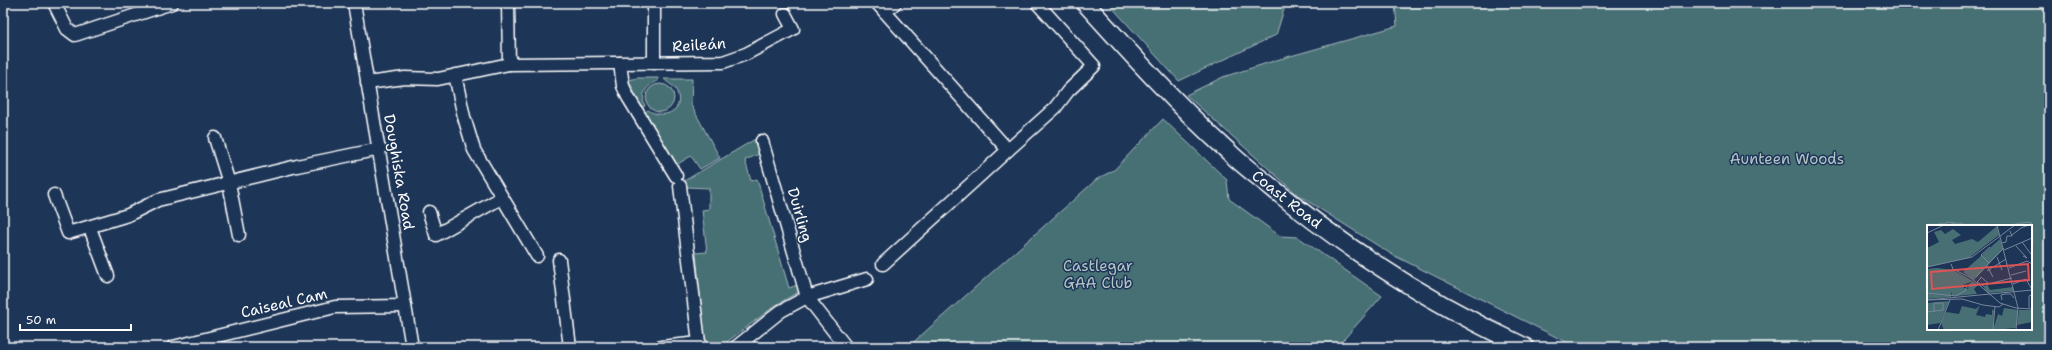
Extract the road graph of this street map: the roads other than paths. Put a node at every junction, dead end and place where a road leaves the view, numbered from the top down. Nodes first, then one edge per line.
1 (54, 3) edge
2 (172, 3) edge
3 (354, 3) edge
4 (508, 3) edge
5 (654, 3) edge
6 (895, 3) edge
7 (1037, 3) edge
8 (1085, 3) edge
9 (881, 8) edge
10 (785, 14) dead end
11 (620, 63) junction
12 (654, 63) junction
13 (509, 64) junction
14 (455, 75) junction
15 (367, 83) junction
16 (215, 138) dead end
17 (762, 141) dead end
18 (380, 149) junction
19 (1008, 150) junction
20 (229, 183) junction
21 (54, 195) dead end
22 (501, 198) junction
23 (429, 212) dead end
24 (90, 228) junction
25 (239, 235) dead end
26 (537, 256) dead end
27 (559, 260) dead end
28 (883, 264) dead end
29 (108, 276) dead end
30 (867, 279) dead end
31 (807, 297) junction
32 (404, 306) junction
33 (700, 345) edge
34 (173, 347) edge
35 (412, 347) edge
36 (570, 347) edge
37 (661, 347) edge
38 (736, 347) edge
39 (846, 347) edge
40 (1525, 347) edge

1 - 2 street
3 - 15 street, Doughiska Road
4 - 13 street
5 - 12 street, Reileán
6 - 9 street
7 - 19 street
8 - 40 main road, Coast Road
9 - 19 street
10 - 12 street, Reileán
11 - 12 street, Reileán
11 - 13 street, Reileán
11 - 33 street
13 - 14 street, Reileán
14 - 15 street, Reileán
14 - 22 street
15 - 18 street, Doughiska Road
16 - 20 street
17 - 31 street, Duirling
18 - 20 street
18 - 32 street, Doughiska Road
19 - 28 street
20 - 24 street
20 - 25 street
21 - 24 street
22 - 23 street
22 - 26 street
24 - 29 street
27 - 36 street
30 - 31 street
31 - 38 street
31 - 39 street, Duirling
32 - 34 street, Caiseal Cam
32 - 35 street, Doughiska Road
33 - 37 street

